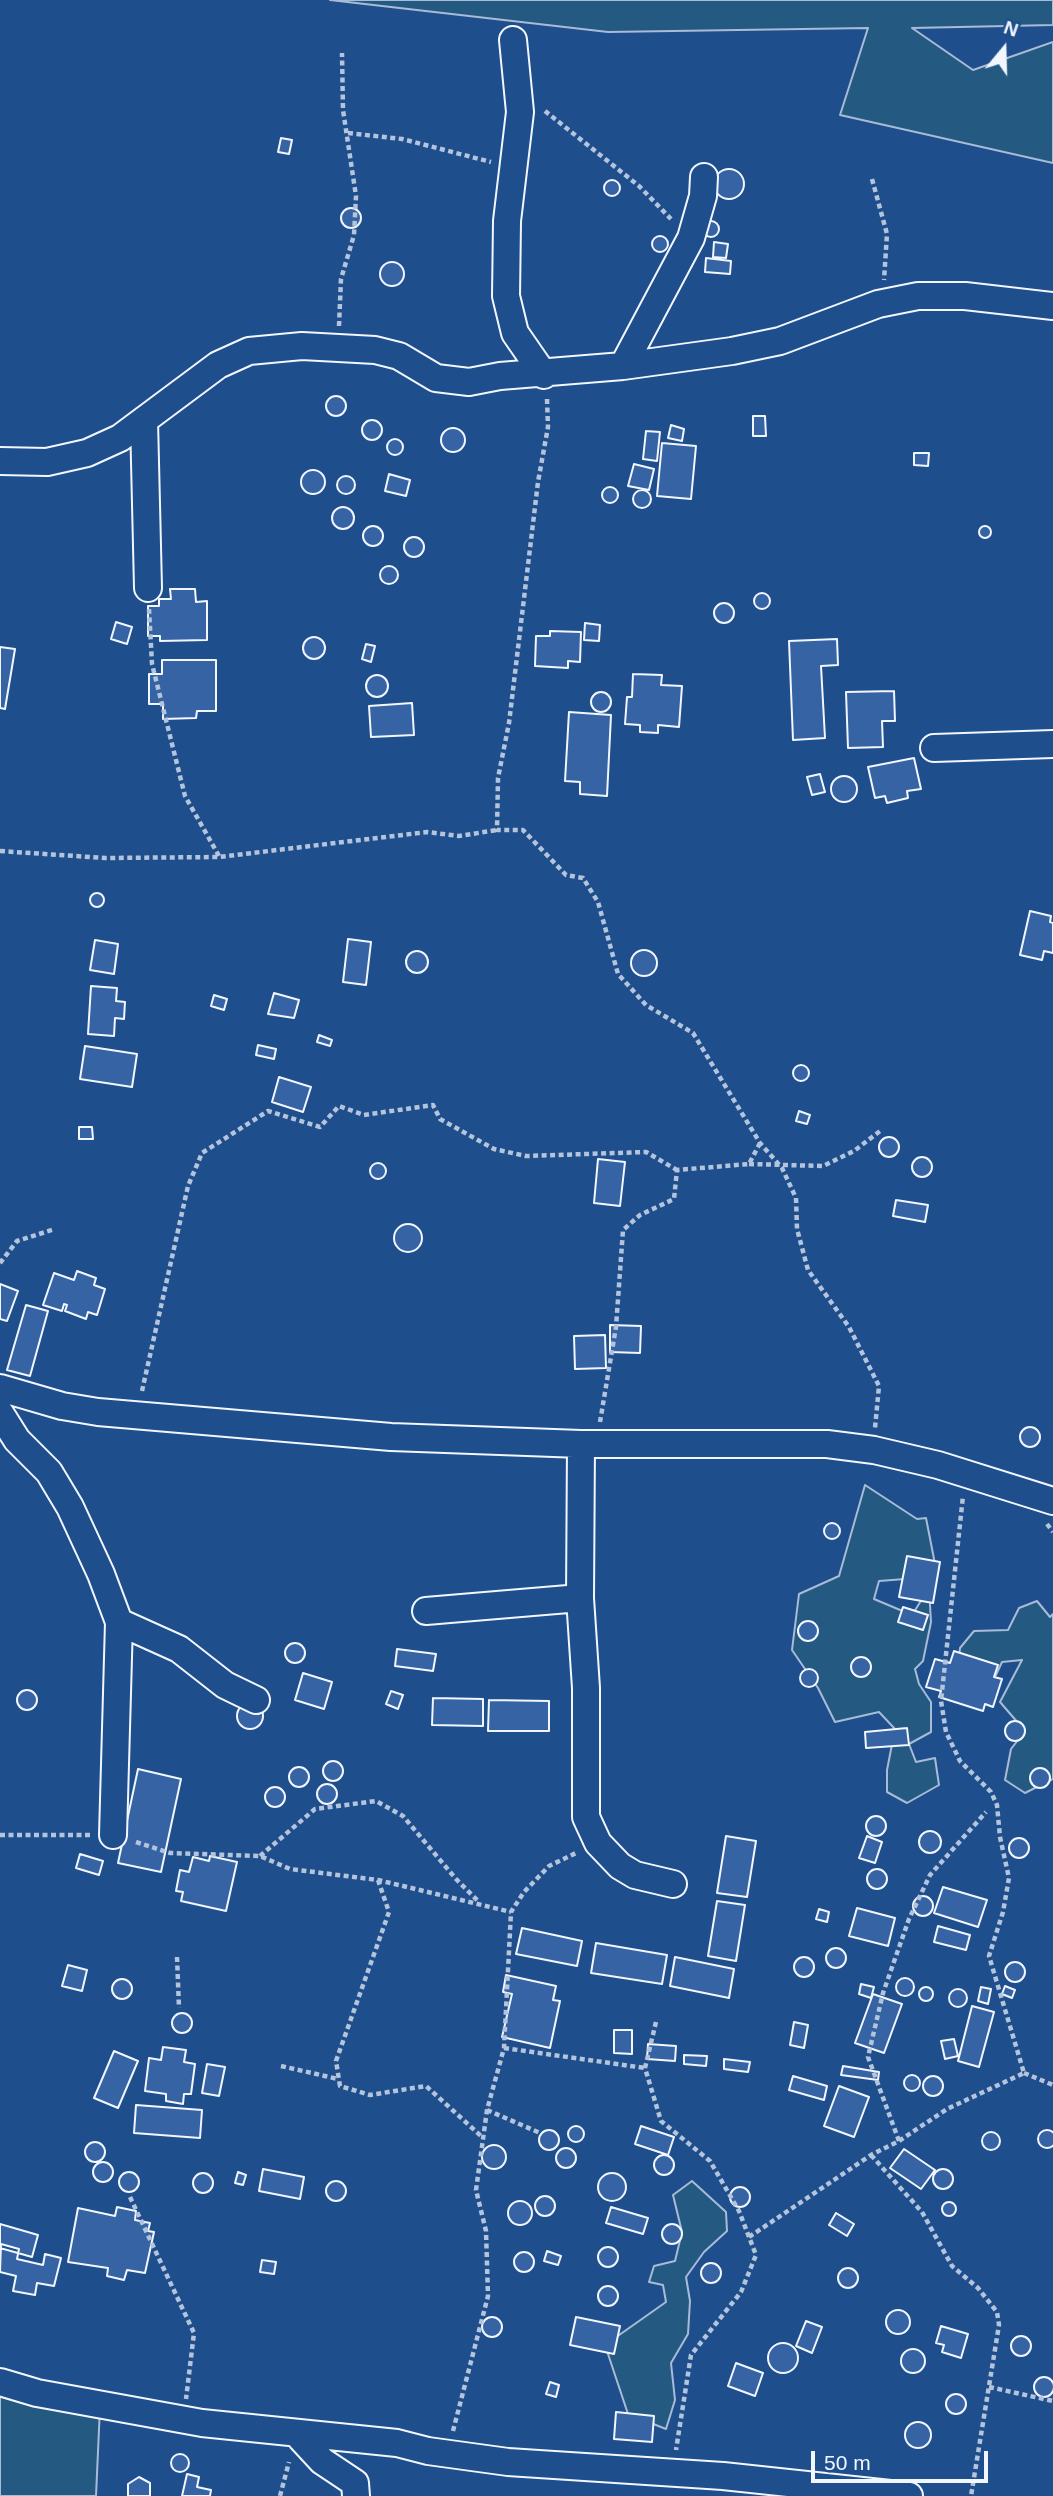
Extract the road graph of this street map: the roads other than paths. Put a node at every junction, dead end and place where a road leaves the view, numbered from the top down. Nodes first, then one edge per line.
1 (513, 40) dead end
2 (704, 177) dead end
3 (1053, 306) edge
4 (514, 333) junction
5 (623, 366) junction
6 (544, 374) junction
7 (500, 376) junction
8 (144, 420) junction
9 (0, 461) edge
10 (148, 588) road end
11 (1053, 744) edge
12 (934, 748) dead end
13 (0, 1388) edge
14 (0, 1413) edge
15 (589, 1444) junction
16 (1053, 1501) edge
17 (580, 1598) junction
18 (426, 1611) dead end
19 (120, 1622) junction
20 (256, 1700) dead end
21 (113, 1835) road end
22 (673, 1884) dead end
23 (0, 2382) edge
24 (298, 2434) junction
25 (356, 2496) edge
26 (909, 2496) edge

1 - 4 street
2 - 5 street
3 - 5 street
4 - 6 street
4 - 7 street
5 - 6 street
6 - 7 street
7 - 8 street
8 - 9 street
8 - 10 street
11 - 12 street
13 - 15 street
14 - 19 street
15 - 16 street
15 - 17 street
17 - 18 street
17 - 22 street
19 - 20 street
19 - 21 street
23 - 24 street
24 - 25 street
24 - 26 street

